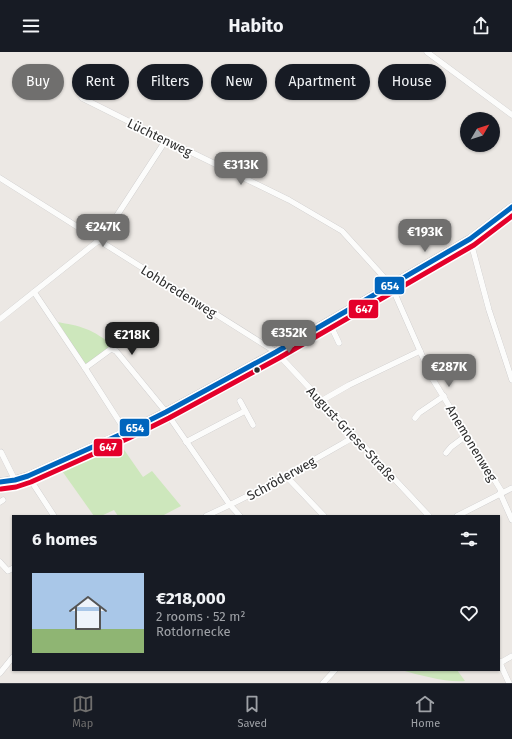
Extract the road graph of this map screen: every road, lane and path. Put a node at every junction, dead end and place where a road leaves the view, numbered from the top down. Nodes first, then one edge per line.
1 (427, 52) edge
2 (86, 100) edge
3 (512, 115) edge
4 (166, 140) junction
5 (0, 178) edge
6 (512, 206) edge
7 (470, 239) junction
8 (98, 240) junction
9 (392, 285) junction
10 (34, 292) junction
11 (0, 319) edge
12 (329, 322) junction
13 (339, 343) dead end
14 (420, 351) junction
15 (276, 352) junction
16 (85, 368) junction
17 (512, 380) edge
18 (444, 396) junction
19 (240, 401) dead end
20 (321, 401) junction
21 (245, 411) junction
22 (166, 412) junction
23 (415, 418) dead end
24 (253, 425) dead end
25 (126, 432) junction
26 (467, 435) junction
27 (354, 437) junction
28 (186, 442) junction
29 (1, 452) edge
30 (446, 453) dead end
31 (28, 476) junction
32 (286, 476) junction
33 (15, 480) junction
34 (0, 482) edge
35 (512, 488) edge
36 (501, 493) junction
37 (230, 505) junction
38 (53, 515) edge
39 (208, 515) edge
40 (239, 515) edge
41 (323, 515) edge
42 (427, 515) edge
43 (459, 515) edge
44 (512, 520) edge
45 (0, 562) edge
46 (11, 570) edge
47 (512, 656) edge
48 (12, 657) edge
49 (500, 662) edge
50 (500, 664) edge
51 (335, 671) edge
52 (0, 672) edge
53 (323, 683) edge
54 (509, 683) edge

1 - 3 street
2 - 4 street, Lüchtenweg
4 - 8 street
4 - 9 street, Lüchtenweg
5 - 8 street, Lohbredenweg
6 - 7 street
7 - 9 street
7 - 17 street
8 - 10 street
8 - 15 street, Lohbredenweg
9 - 12 street
9 - 14 street, Anemonenweg
10 - 11 street
10 - 16 street
12 - 13 street
12 - 15 street
14 - 18 street, Anemonenweg
14 - 20 street
15 - 20 street, August-Griese-Straße
15 - 22 street
16 - 22 street
16 - 25 street
18 - 23 street
18 - 26 street, Anemonenweg
19 - 21 street
20 - 27 street, August-Griese-Straße
21 - 24 street
21 - 28 street
22 - 25 street
22 - 28 street
25 - 31 street
26 - 30 street
26 - 36 street, Anemonenweg
27 - 32 street, Schröderweg
27 - 42 street, August-Griese-Straße
28 - 37 street
29 - 33 street
31 - 33 street
31 - 38 street
32 - 37 street, Schröderweg
32 - 41 street
33 - 34 street
35 - 36 street
36 - 43 street
36 - 44 street, Anemonenweg
37 - 39 street, Schröderweg
37 - 40 street
45 - 46 street
47 - 49 street
48 - 52 street
50 - 54 street
51 - 53 street

